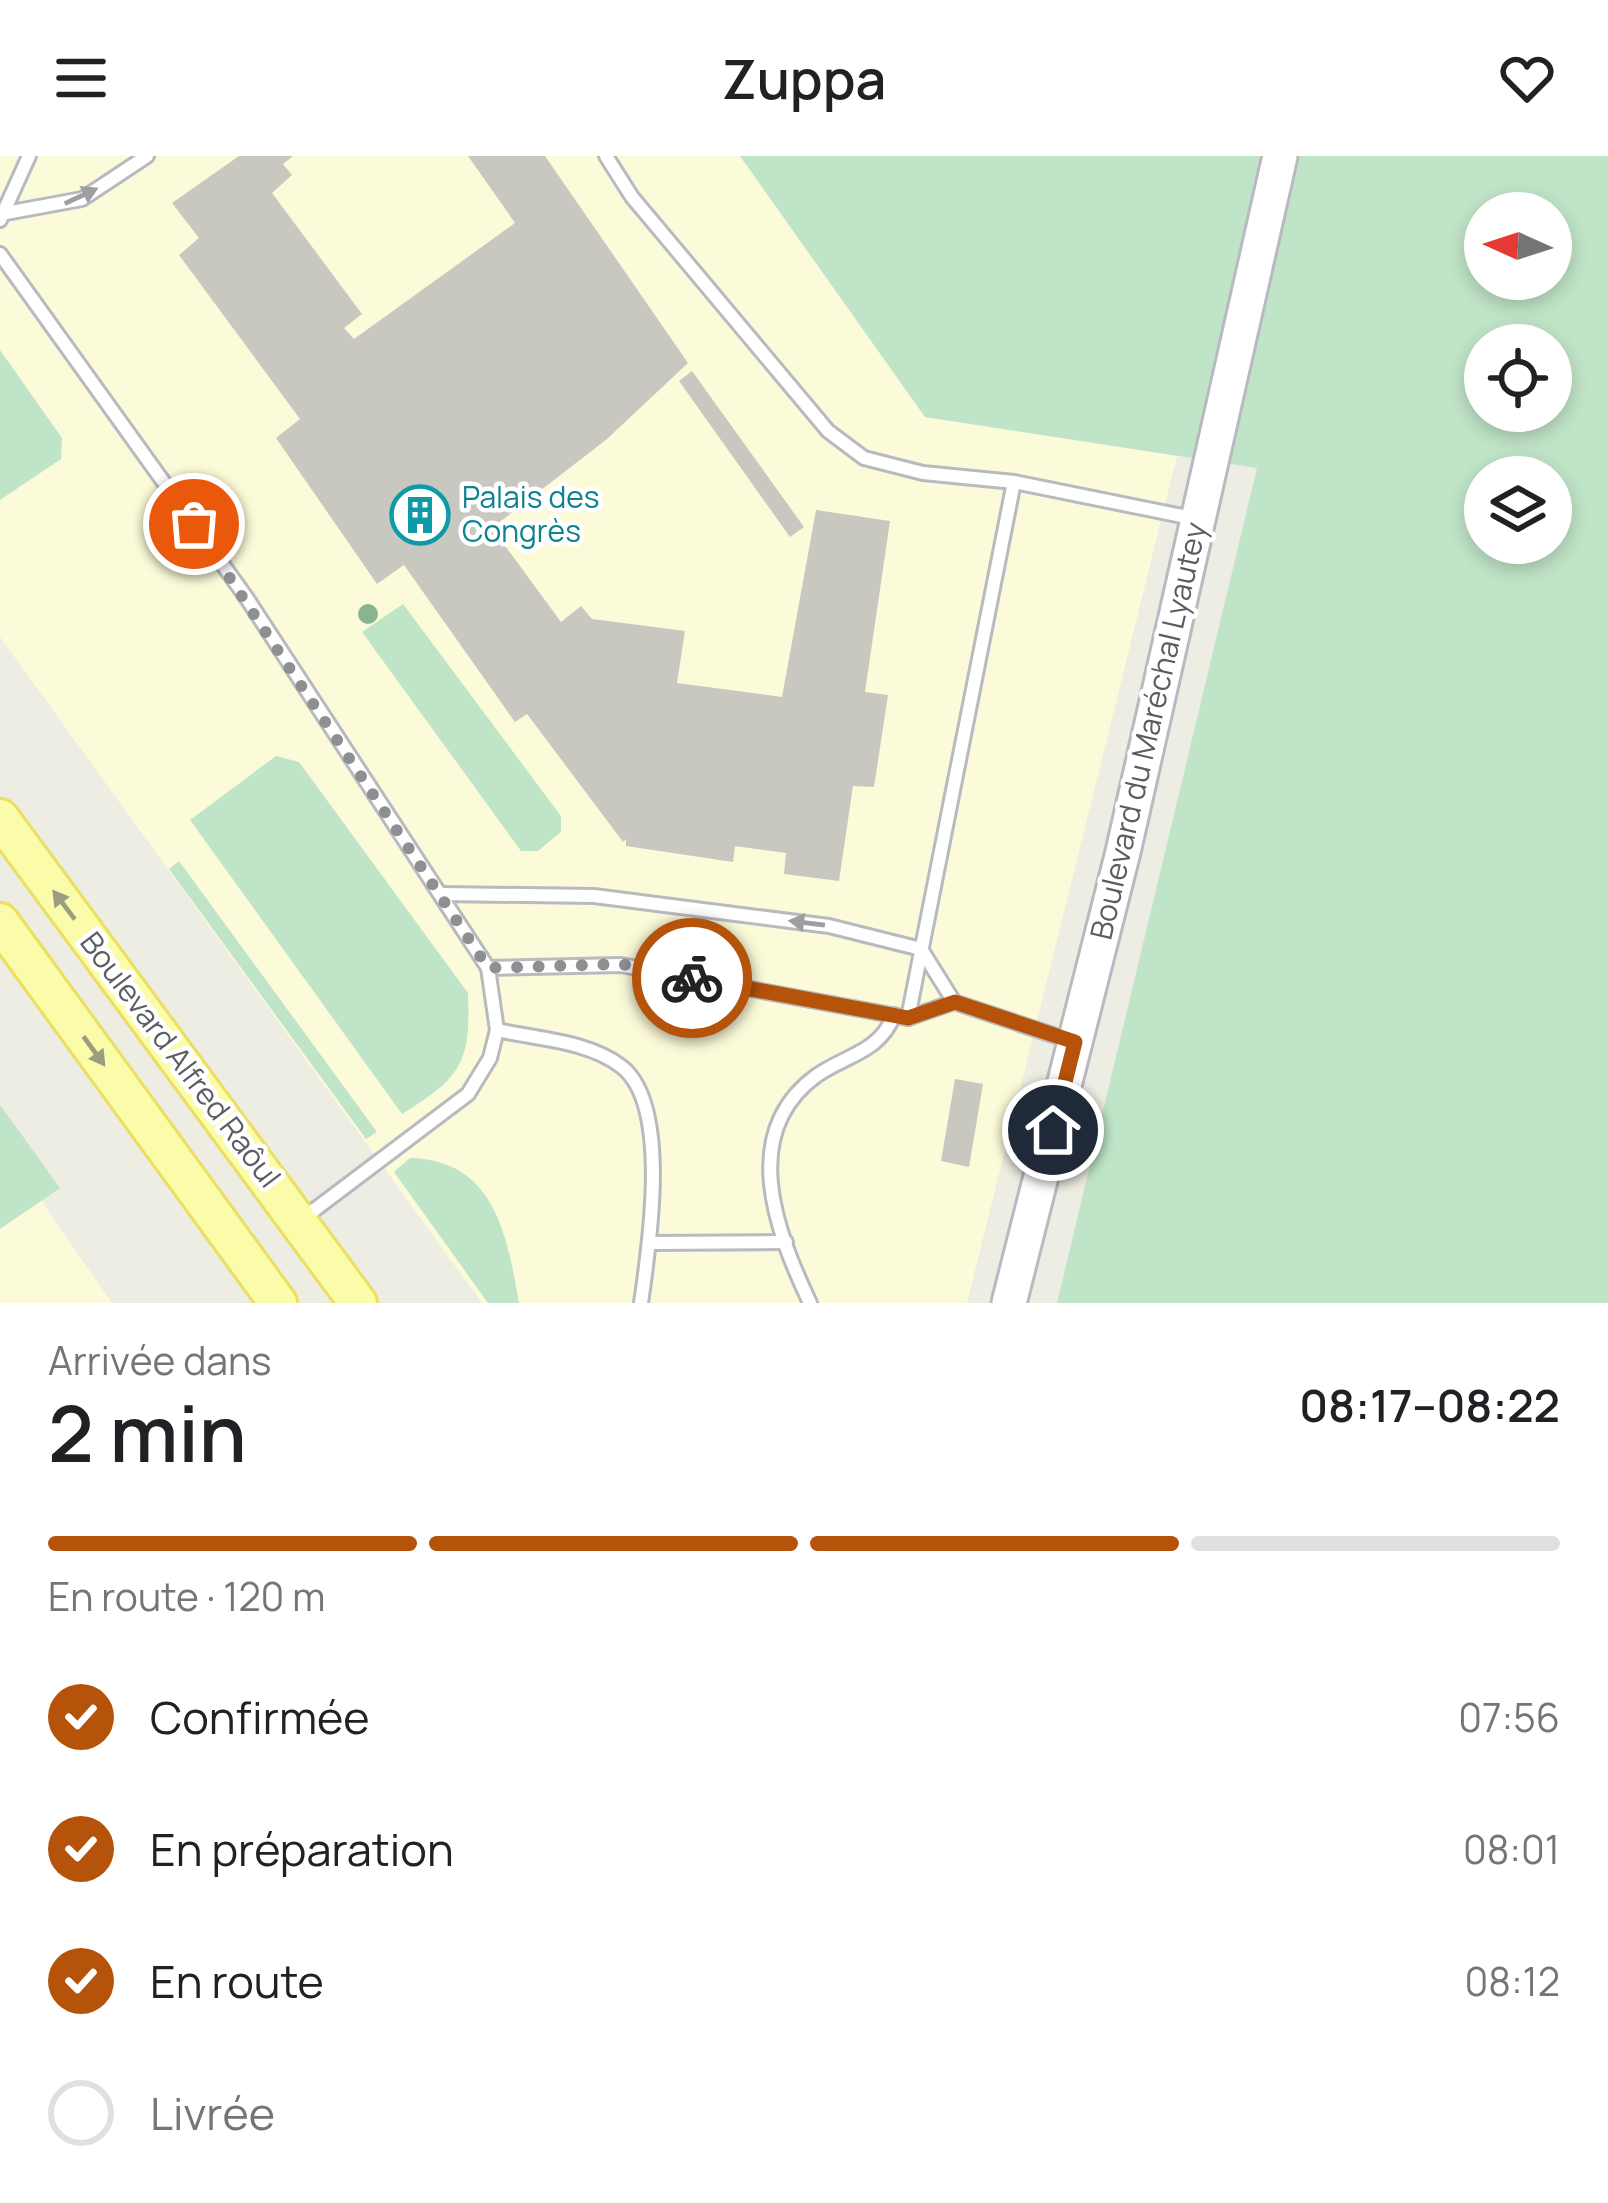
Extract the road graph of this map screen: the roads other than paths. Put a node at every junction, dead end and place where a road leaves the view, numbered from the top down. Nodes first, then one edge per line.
1 (29, 156) edge
2 (147, 156) edge
3 (605, 156) edge
4 (1280, 156) edge
5 (3, 216) edge
6 (0, 254) edge
7 (1014, 482) junction
8 (1198, 519) junction
9 (0, 818) edge
10 (442, 894) junction
11 (0, 922) edge
12 (921, 949) junction
13 (488, 968) junction
14 (955, 1002) junction
15 (901, 1016) junction
16 (497, 1030) junction
17 (1075, 1042) junction
18 (300, 1221) junction
19 (786, 1242) junction
20 (649, 1243) junction
21 (278, 1303) edge
22 (358, 1303) edge
23 (641, 1303) edge
24 (810, 1303) edge
25 (1010, 1303) edge

1 - 5 lane
5 -> 2 lane
3 - 7 lane
4 - 8 main road, Boulevard du Maréchal Lyautey
6 - 10 lane
7 - 8 lane
7 - 12 lane
8 - 17 main road, Boulevard du Maréchal Lyautey
18 -> 9 main road, Boulevard Alfred Raôul
12 -> 10 lane
10 - 13 lane
11 -> 21 main road, Boulevard Alfred Raôul
12 - 14 lane
12 - 15 lane
13 - 15 lane
13 - 16 lane
14 - 15 lane
14 - 17 lane
15 - 19 lane
16 - 18 lane
16 - 20 lane
17 - 25 main road, Boulevard du Maréchal Lyautey
18 - 22 main road, Boulevard Alfred Raôul
19 - 20 lane
19 - 24 lane
20 - 23 lane

